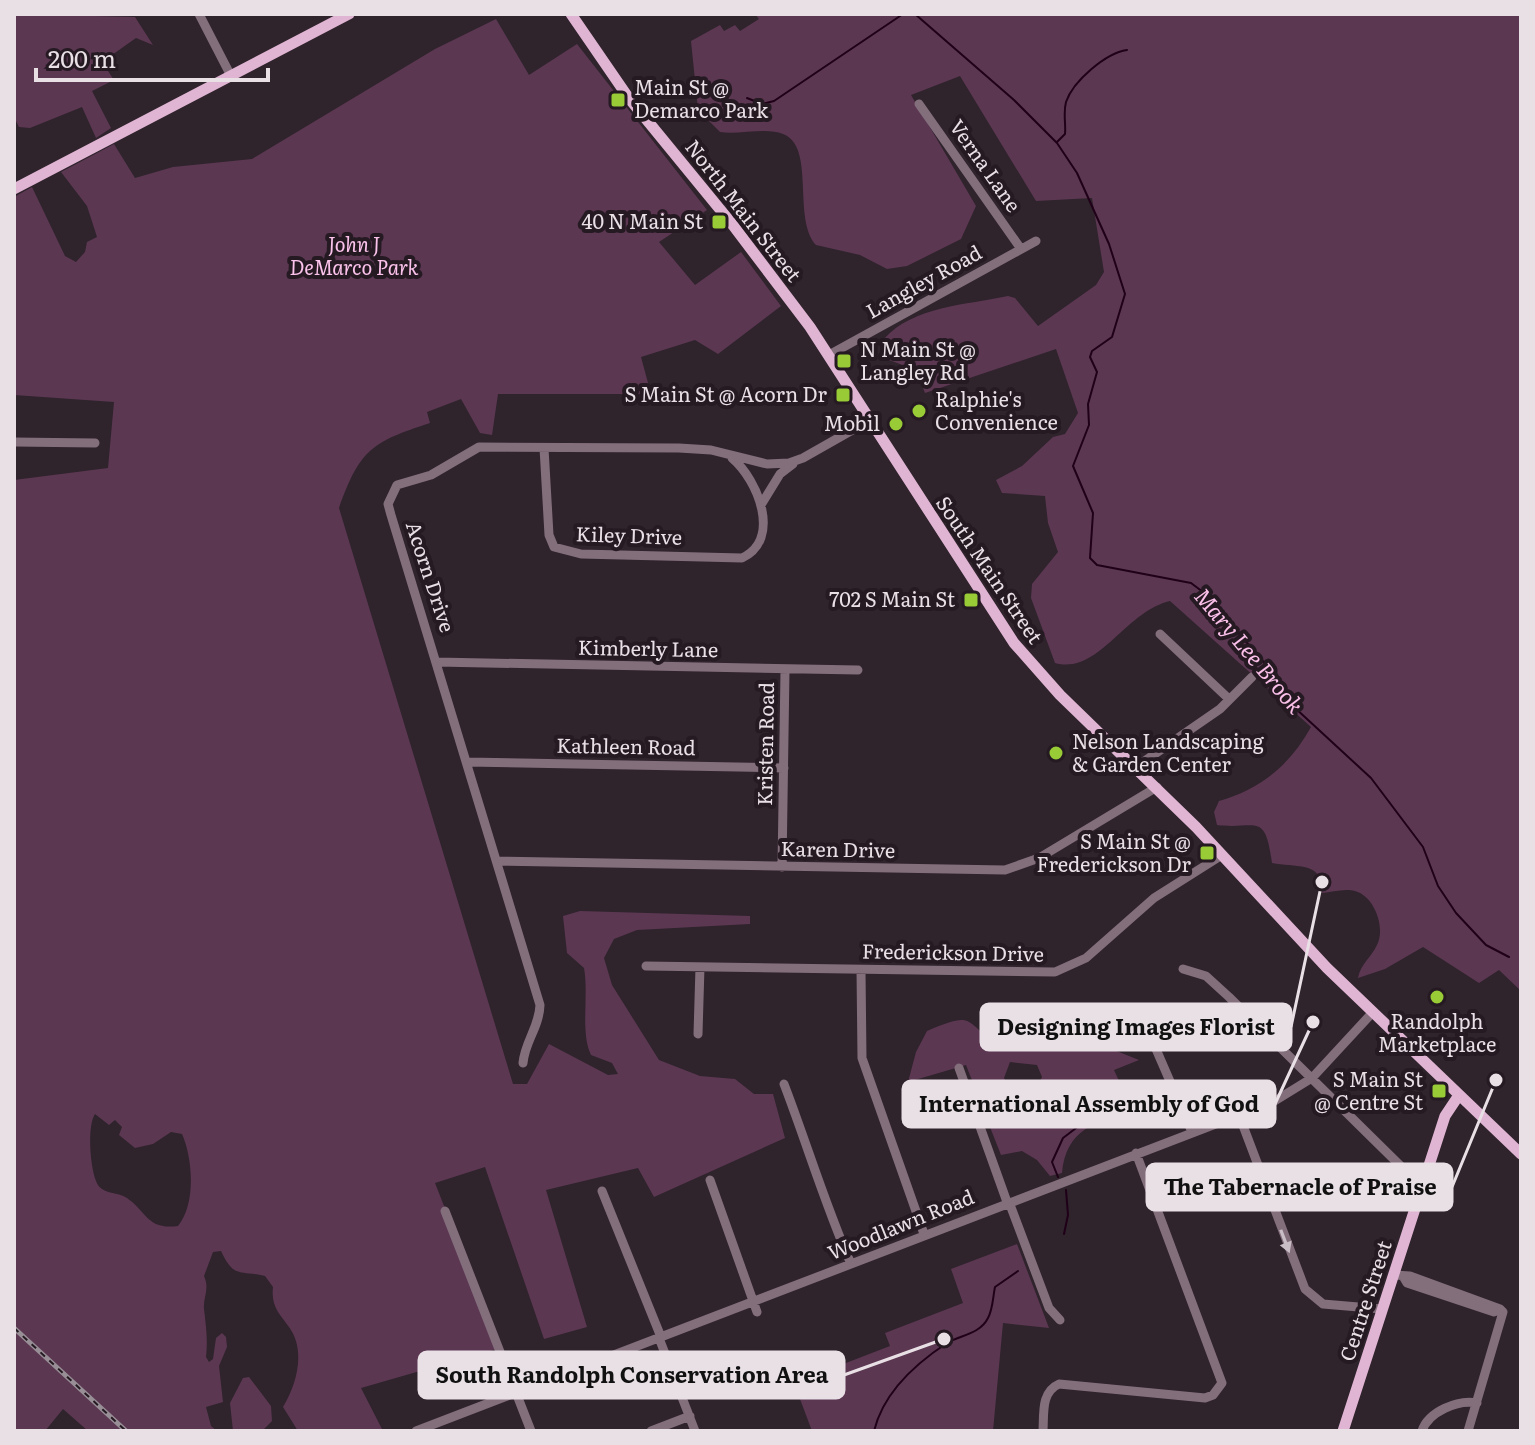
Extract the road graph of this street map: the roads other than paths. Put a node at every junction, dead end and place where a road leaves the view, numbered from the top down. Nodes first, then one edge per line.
1 (199, 14) edge
2 (349, 14) edge
3 (571, 14) edge
4 (231, 76) junction
5 (919, 104) dead end
6 (14, 189) edge
7 (1036, 241) dead end
8 (1021, 249) junction
9 (829, 355) junction
10 (870, 420) junction
11 (14, 442) edge
12 (95, 443) dead end
13 (544, 448) junction
14 (728, 455) junction
15 (803, 458) junction
16 (761, 506) junction
17 (1160, 634) dead end
18 (437, 662) junction
19 (785, 670) junction
20 (858, 670) dead end
21 (1252, 677) dead end
22 (1229, 699) junction
23 (467, 762) junction
24 (1136, 767) junction
25 (784, 768) junction
26 (1157, 787) junction
27 (1222, 855) junction
28 (497, 861) junction
29 (782, 867) junction
30 (646, 966) dead end
31 (700, 967) junction
32 (1183, 969) dead end
33 (861, 970) junction
34 (1373, 1012) junction
35 (1146, 1026) dead end
36 (698, 1034) dead end
37 (523, 1063) dead end
38 (959, 1068) dead end
39 (1312, 1078) junction
40 (784, 1084) dead end
41 (1459, 1095) junction
42 (1239, 1115) junction
43 (1192, 1132) junction
44 (1136, 1153) junction
45 (1521, 1154) edge
46 (710, 1180) dead end
47 (1422, 1187) junction
48 (602, 1191) dead end
49 (1008, 1202) junction
50 (445, 1211) dead end
51 (924, 1234) junction
52 (851, 1264) junction
53 (1399, 1276) junction
54 (755, 1307) junction
55 (1382, 1309) junction
56 (1060, 1320) dead end
57 (660, 1337) junction
58 (517, 1393) junction
59 (1477, 1403) junction
60 (690, 1416) junction
61 (416, 1431) edge
62 (531, 1431) edge
63 (651, 1431) edge
64 (695, 1431) edge
65 (1043, 1431) edge
66 (1343, 1431) edge
67 (1422, 1431) edge
68 (1468, 1431) edge

1 - 4 street
2 - 4 main road
3 - 9 main road, North Main Street
4 - 6 main road
5 - 8 street, Verna Lane
7 - 8 street, Langley Road
8 - 9 street, Langley Road
9 - 10 main road, South Main Street
10 - 15 street, Acorn Drive
10 - 24 main road, South Main Street
11 - 12 street
13 - 14 street, Acorn Drive
13 - 16 street, Kiley Drive
13 - 18 street, Acorn Drive
14 - 15 street, Acorn Drive
14 - 16 street, Kiley Drive
15 - 16 street, Kiley Drive
17 - 22 street
18 - 19 street, Kimberly Lane
18 - 23 street, Acorn Drive
19 - 20 street, Kimberly Lane
19 - 25 street, Kristen Road
21 - 22 street
22 - 24 street
23 - 25 street, Kathleen Road
23 - 28 street, Acorn Drive
24 - 26 main road, South Main Street
25 - 29 street, Kristen Road
26 - 27 main road, South Main Street
26 - 29 street, Karen Drive
27 - 33 street, Frederickson Drive
27 - 34 main road, South Main Street
28 - 29 street, Karen Drive
28 - 37 street, Acorn Drive
30 - 31 street, Frederickson Drive
31 - 33 street, Frederickson Drive
31 - 36 street
32 - 39 street
33 - 51 street
34 - 39 street, Woodlawn Road
34 - 41 main road, South Main Street
35 - 43 street
38 - 49 street
39 - 42 street, Woodlawn Road
39 - 47 street
40 - 52 street
41 - 45 main road, South Main Street
41 - 47 main road, Centre Street
42 - 43 street, Woodlawn Road
42 -> 55 street
43 - 44 street, Woodlawn Road
44 - 49 street, Woodlawn Road
44 - 65 street
46 - 54 street
47 - 53 main road, Centre Street
48 - 57 street
49 - 51 street, Woodlawn Road
49 - 56 street
50 - 58 street
51 - 52 street, Woodlawn Road
52 - 54 street, Woodlawn Road
53 - 55 main road, Centre Street
53 - 59 street
54 - 57 street, Woodlawn Road
55 - 66 main road, Centre Street
57 - 58 street, Woodlawn Road
57 - 60 street
58 - 61 street, Woodlawn Road
58 - 62 street
59 - 67 street
59 - 68 street
60 - 63 street
60 - 64 street

